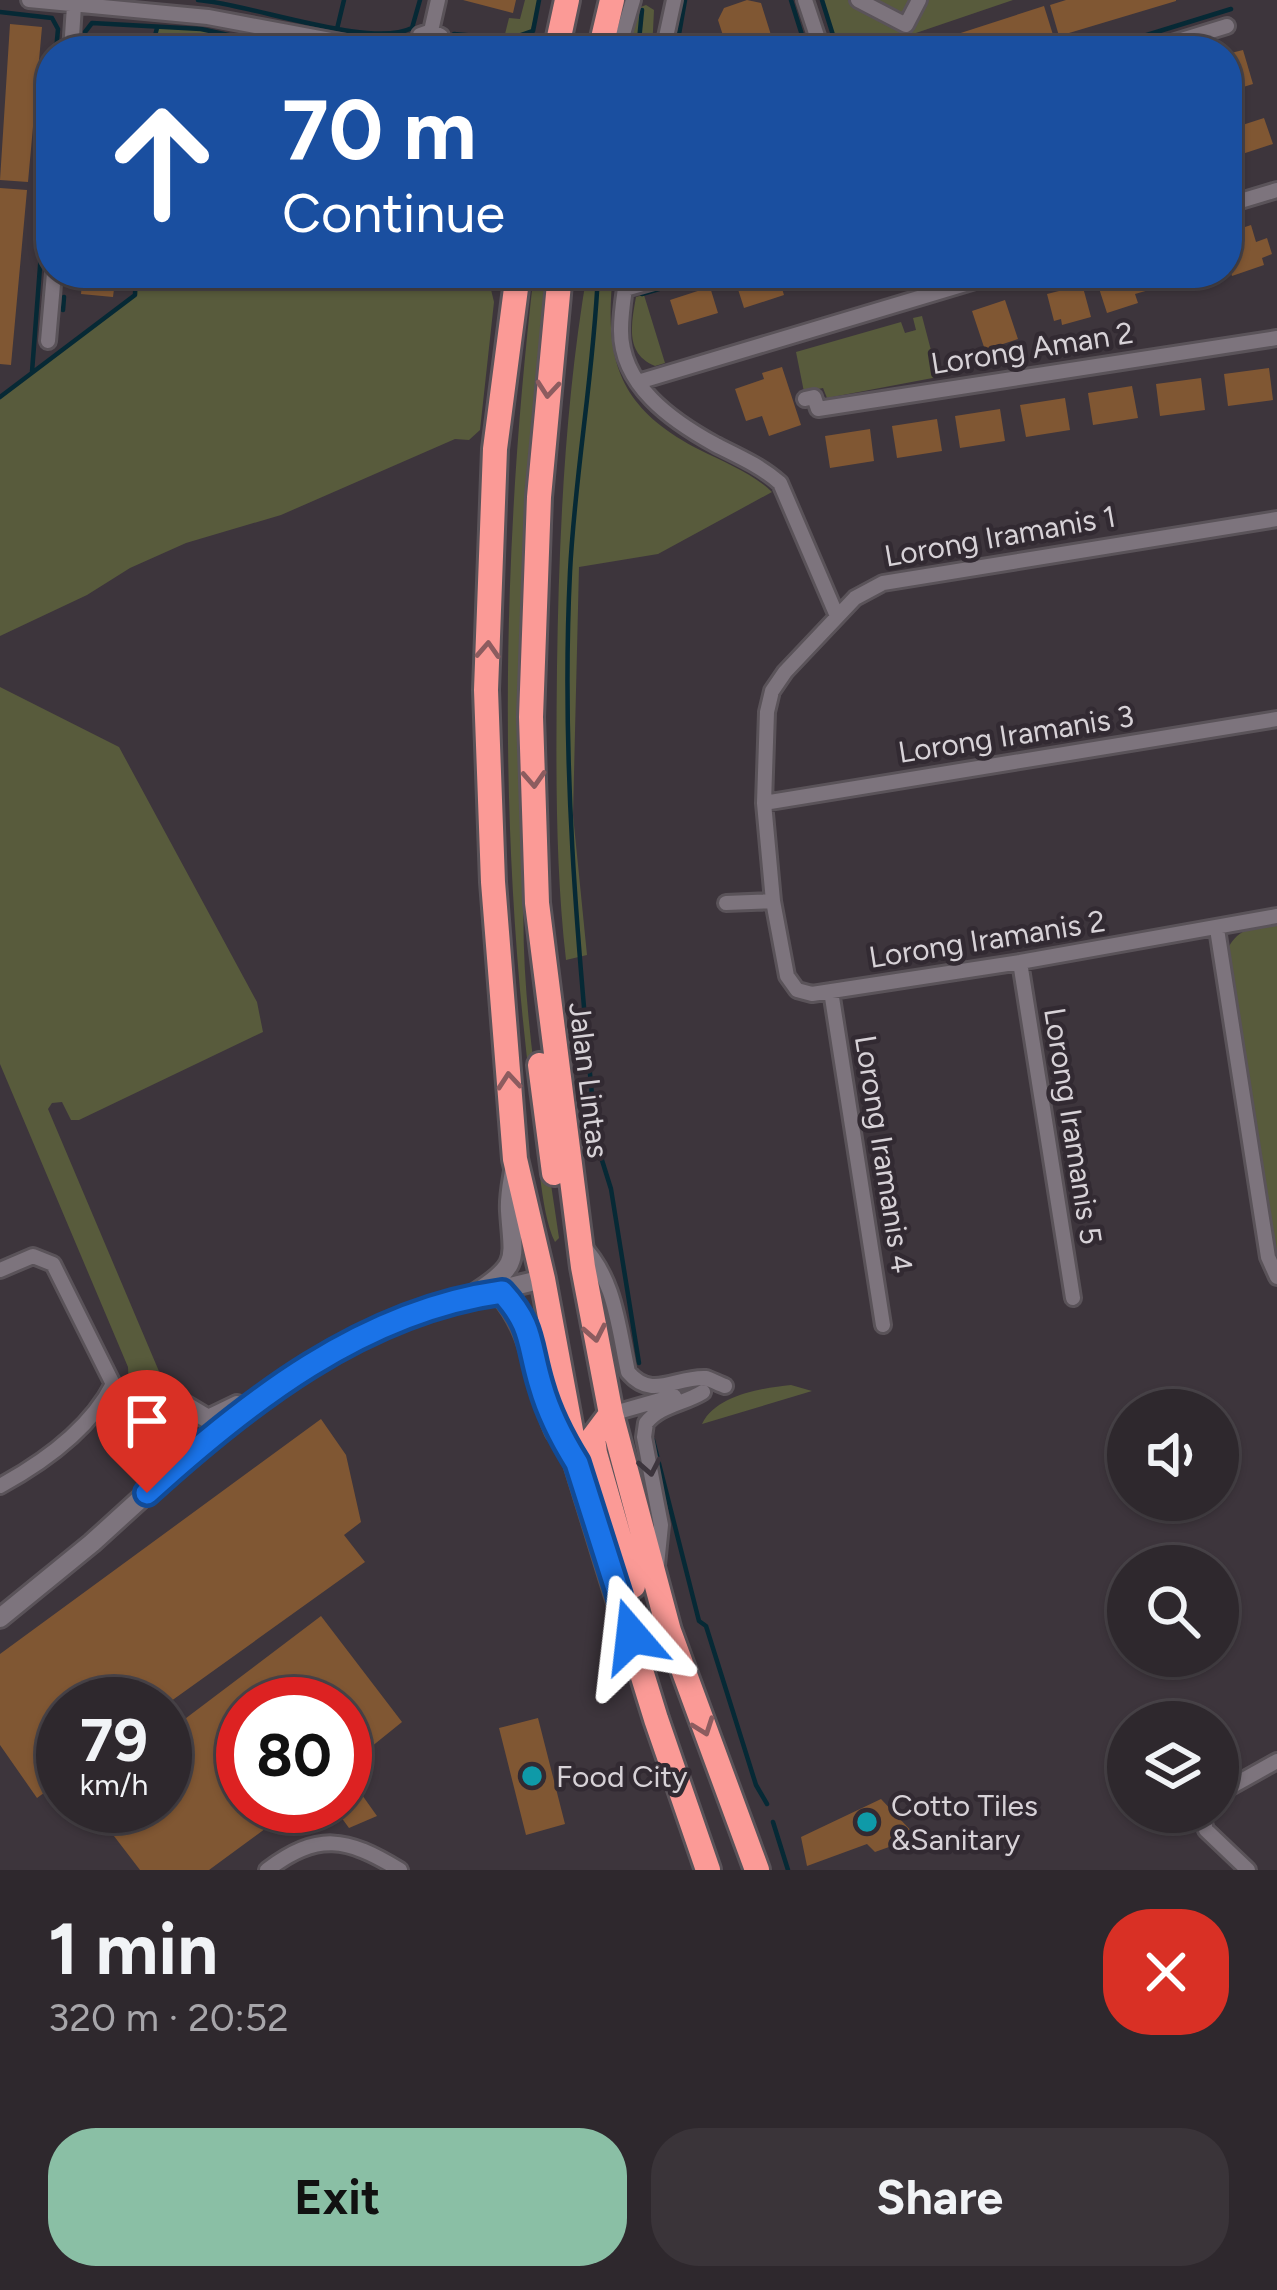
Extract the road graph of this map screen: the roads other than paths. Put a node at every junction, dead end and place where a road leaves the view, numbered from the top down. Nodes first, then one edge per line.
1 (29, 0) edge
2 (438, 0) edge
3 (567, 0) edge
4 (612, 0) edge
5 (633, 0) edge
6 (674, 0) edge
7 (805, 0) edge
8 (858, 0) edge
9 (919, 0) edge
10 (74, 6) junction
11 (1227, 26) dead end
12 (431, 32) junction
13 (72, 36) edge
14 (309, 36) edge
15 (420, 36) edge
16 (441, 36) edge
17 (559, 36) edge
18 (604, 36) edge
19 (622, 36) edge
20 (666, 36) edge
21 (817, 36) edge
22 (1194, 36) edge
23 (1277, 190) edge
24 (1242, 200) edge
25 (53, 288) edge
26 (516, 288) edge
27 (559, 288) edge
28 (625, 288) edge
29 (952, 288) edge
30 (1277, 338) edge
31 (48, 341) dead end
32 (638, 382) junction
33 (805, 399) dead end
34 (1277, 519) edge
35 (837, 616) junction
36 (1277, 719) edge
37 (764, 802) junction
38 (773, 901) junction
39 (537, 903) junction
40 (726, 903) dead end
41 (1277, 916) edge
42 (1217, 929) junction
43 (1020, 962) junction
44 (831, 992) junction
45 (515, 1159) junction
46 (581, 1244) junction
47 (0, 1270) edge
48 (1277, 1277) edge
49 (543, 1279) junction
50 (502, 1292) junction
51 (472, 1296) junction
52 (1073, 1298) dead end
53 (884, 1325) dead end
54 (280, 1383) junction
55 (725, 1386) dead end
56 (183, 1404) dead end
57 (611, 1414) junction
58 (577, 1463) junction
59 (0, 1486) edge
60 (656, 1577) junction
61 (0, 1618) edge
62 (1277, 1761) edge
63 (1239, 1782) edge
64 (682, 1796) junction
65 (1209, 1833) edge
66 (267, 1870) edge
67 (400, 1870) edge
68 (708, 1870) edge
69 (757, 1870) edge
70 (1247, 1870) edge

1 - 10 street
2 - 12 street
3 - 17 highway
4 - 18 highway
5 - 19 street
6 - 20 street
7 - 21 street
8 - 9 street
10 - 13 street
10 - 14 street
11 - 22 street
12 - 15 street
12 - 16 street
23 - 24 street
25 - 31 street
45 -> 26 highway
27 -> 39 highway, Jalan Lintas
28 - 32 street
29 - 32 street
30 - 33 street, Lorong Aman 2
32 - 35 street
34 - 35 street, Lorong Iramanis 1
35 - 37 street, Lorong Iramanis 1
36 - 37 street, Lorong Iramanis 3
37 - 38 street, Lorong Iramanis 1
38 - 40 street
38 - 44 street, Lorong Iramanis 2
39 - 46 highway, Jalan Lintas
39 - 49 highway
41 - 42 street, Lorong Iramanis 2
42 - 43 street, Lorong Iramanis 2
42 - 48 street
43 - 44 street, Lorong Iramanis 2
43 - 52 street, Lorong Iramanis 5
44 - 53 street, Lorong Iramanis 4
45 - 49 highway
45 - 51 street
46 - 55 street
46 -> 57 highway, Jalan Lintas
47 - 59 street
49 - 50 street
49 - 58 highway
50 - 51 street
50 - 58 highway
51 - 54 street
54 - 56 street
54 - 61 street
57 - 60 highway, Jalan Lintas
57 -> 60 street
57 - 64 highway
58 - 64 highway
60 -> 69 highway, Jalan Lintas
62 - 63 street
64 - 68 highway
65 - 70 street
66 - 67 street

